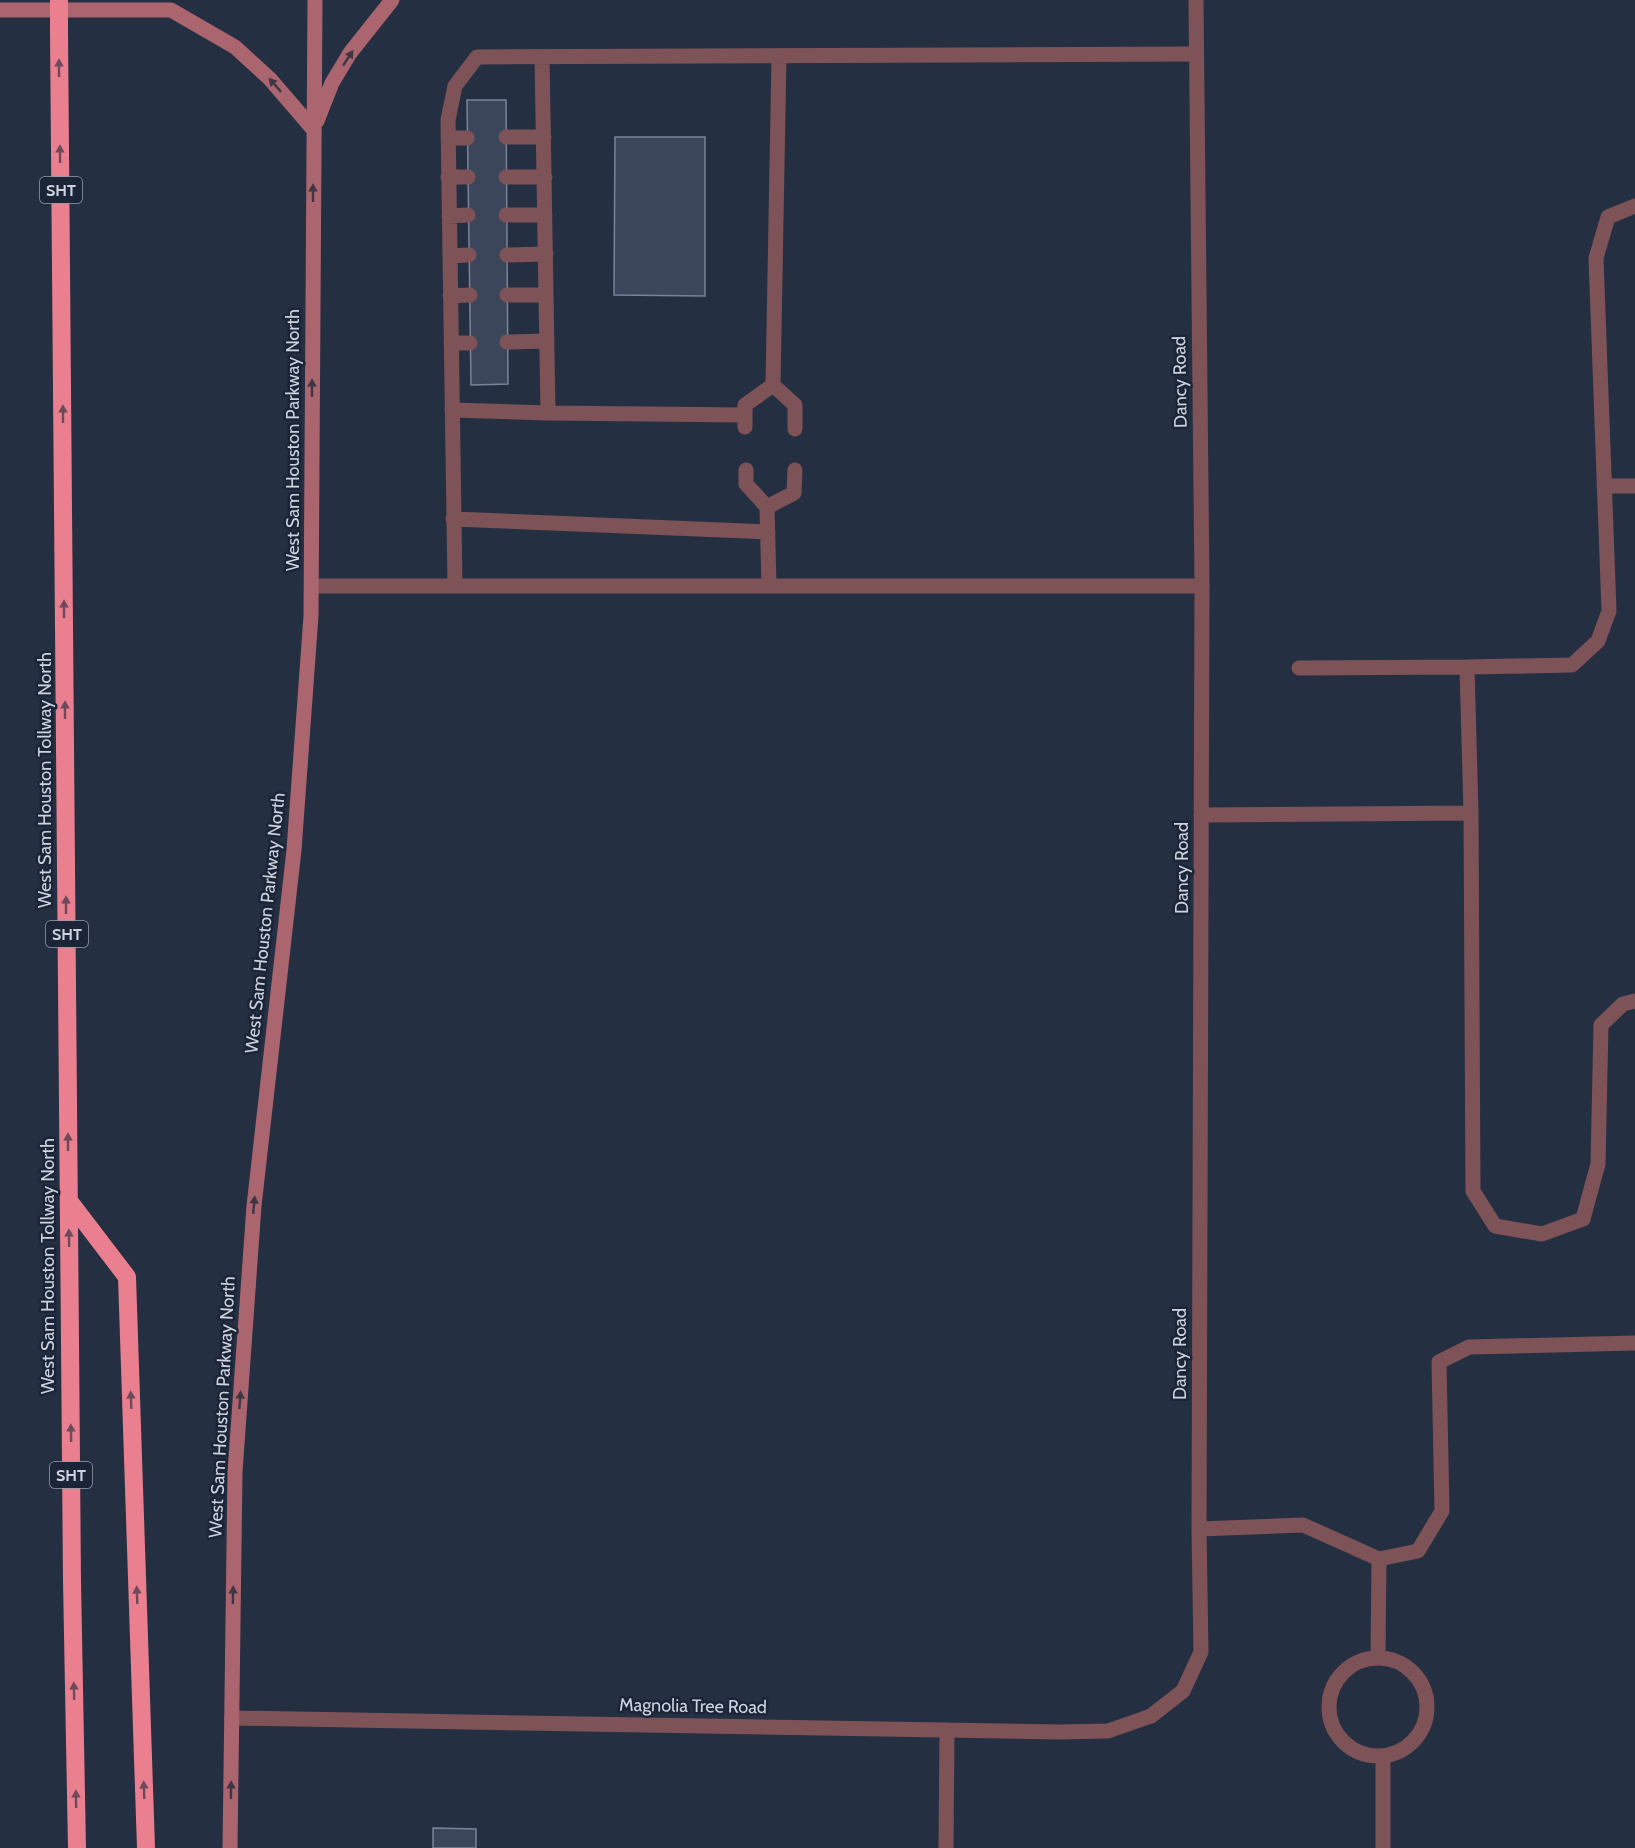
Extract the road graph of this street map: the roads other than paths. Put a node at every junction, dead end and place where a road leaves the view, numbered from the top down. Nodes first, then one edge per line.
1 (59, 0) edge
2 (315, 0) edge
3 (392, 0) edge
4 (1196, 0) edge
5 (0, 10) edge
6 (1196, 54) junction
7 (779, 56) junction
8 (542, 57) junction
9 (313, 129) junction
10 (506, 137) dead end
11 (544, 137) junction
12 (448, 138) junction
13 (467, 138) dead end
14 (448, 177) junction
15 (468, 177) dead end
16 (506, 177) dead end
17 (545, 177) junction
18 (1635, 206) edge
19 (468, 215) dead end
20 (506, 215) dead end
21 (545, 215) junction
22 (449, 216) junction
23 (546, 254) junction
24 (469, 255) dead end
25 (507, 255) dead end
26 (450, 256) junction
27 (507, 295) dead end
28 (546, 295) junction
29 (450, 296) junction
30 (470, 296) dead end
31 (547, 341) junction
32 (507, 342) dead end
33 (451, 343) junction
34 (470, 343) dead end
35 (773, 385) junction
36 (452, 410) junction
37 (549, 413) junction
38 (795, 429) dead end
39 (746, 470) dead end
40 (795, 470) dead end
41 (1604, 486) junction
42 (1635, 486) edge
43 (767, 507) junction
44 (453, 519) junction
45 (768, 532) junction
46 (312, 586) junction
47 (454, 586) junction
48 (769, 586) junction
49 (1202, 586) junction
50 (1467, 667) junction
51 (1299, 668) dead end
52 (1471, 813) junction
53 (1201, 815) junction
54 (1635, 1001) edge
55 (69, 1201) junction
56 (1635, 1343) edge
57 (1199, 1529) junction
58 (1379, 1559) junction
59 (1378, 1657) junction
60 (1151, 1716) joint
61 (232, 1718) junction
62 (947, 1730) junction
63 (1383, 1757) junction
64 (77, 1848) edge
65 (146, 1848) edge
66 (230, 1848) edge
67 (946, 1848) edge
68 (1383, 1848) edge

55 -> 1 highway, West Sam Houston Tollway North / SHT, bridge
2 - 9 main road, West Sam Houston Parkway North
9 -> 3 main road
4 - 6 street, Dancy Road
9 -> 5 main road
6 - 7 street
6 - 49 street, Dancy Road
7 - 8 street
7 - 35 street
8 - 11 street
8 - 12 street
46 -> 9 main road, West Sam Houston Parkway North
10 - 11 street
11 - 17 street
12 - 13 street
12 - 14 street
14 - 15 street
14 - 22 street
16 - 17 street
17 - 21 street
18 - 41 street
19 - 22 street
20 - 21 street
21 - 23 street
22 - 26 street
23 - 25 street
23 - 28 street
24 - 26 street
26 - 29 street
27 - 28 street
28 - 31 street
29 - 30 street
29 - 33 street
31 - 32 street
31 - 37 street
33 - 34 street
33 - 36 street
35 - 37 street
35 - 38 street
36 - 37 street
36 - 44 street
39 - 43 street
40 - 43 street
41 - 42 street
41 - 50 street
43 - 45 street
44 - 45 street
44 - 47 street
45 - 48 street
46 - 47 street
61 -> 46 main road, West Sam Houston Parkway North
47 - 48 street
48 - 49 street
49 - 53 street, Dancy Road
50 - 51 street
50 - 52 street
52 - 53 street
52 - 54 street
53 - 57 street, Dancy Road
64 -> 55 highway, West Sam Houston Tollway North / SHT
65 -> 55 highway
56 - 58 street
57 - 58 street
57 - 60 street, Dancy Road
58 - 59 street
59 - 63 street
59 - 63 street
60 - 62 street, Magnolia Tree Road
61 - 62 street, Magnolia Tree Road
66 -> 61 main road, West Sam Houston Parkway North
62 - 67 street
63 - 68 street

